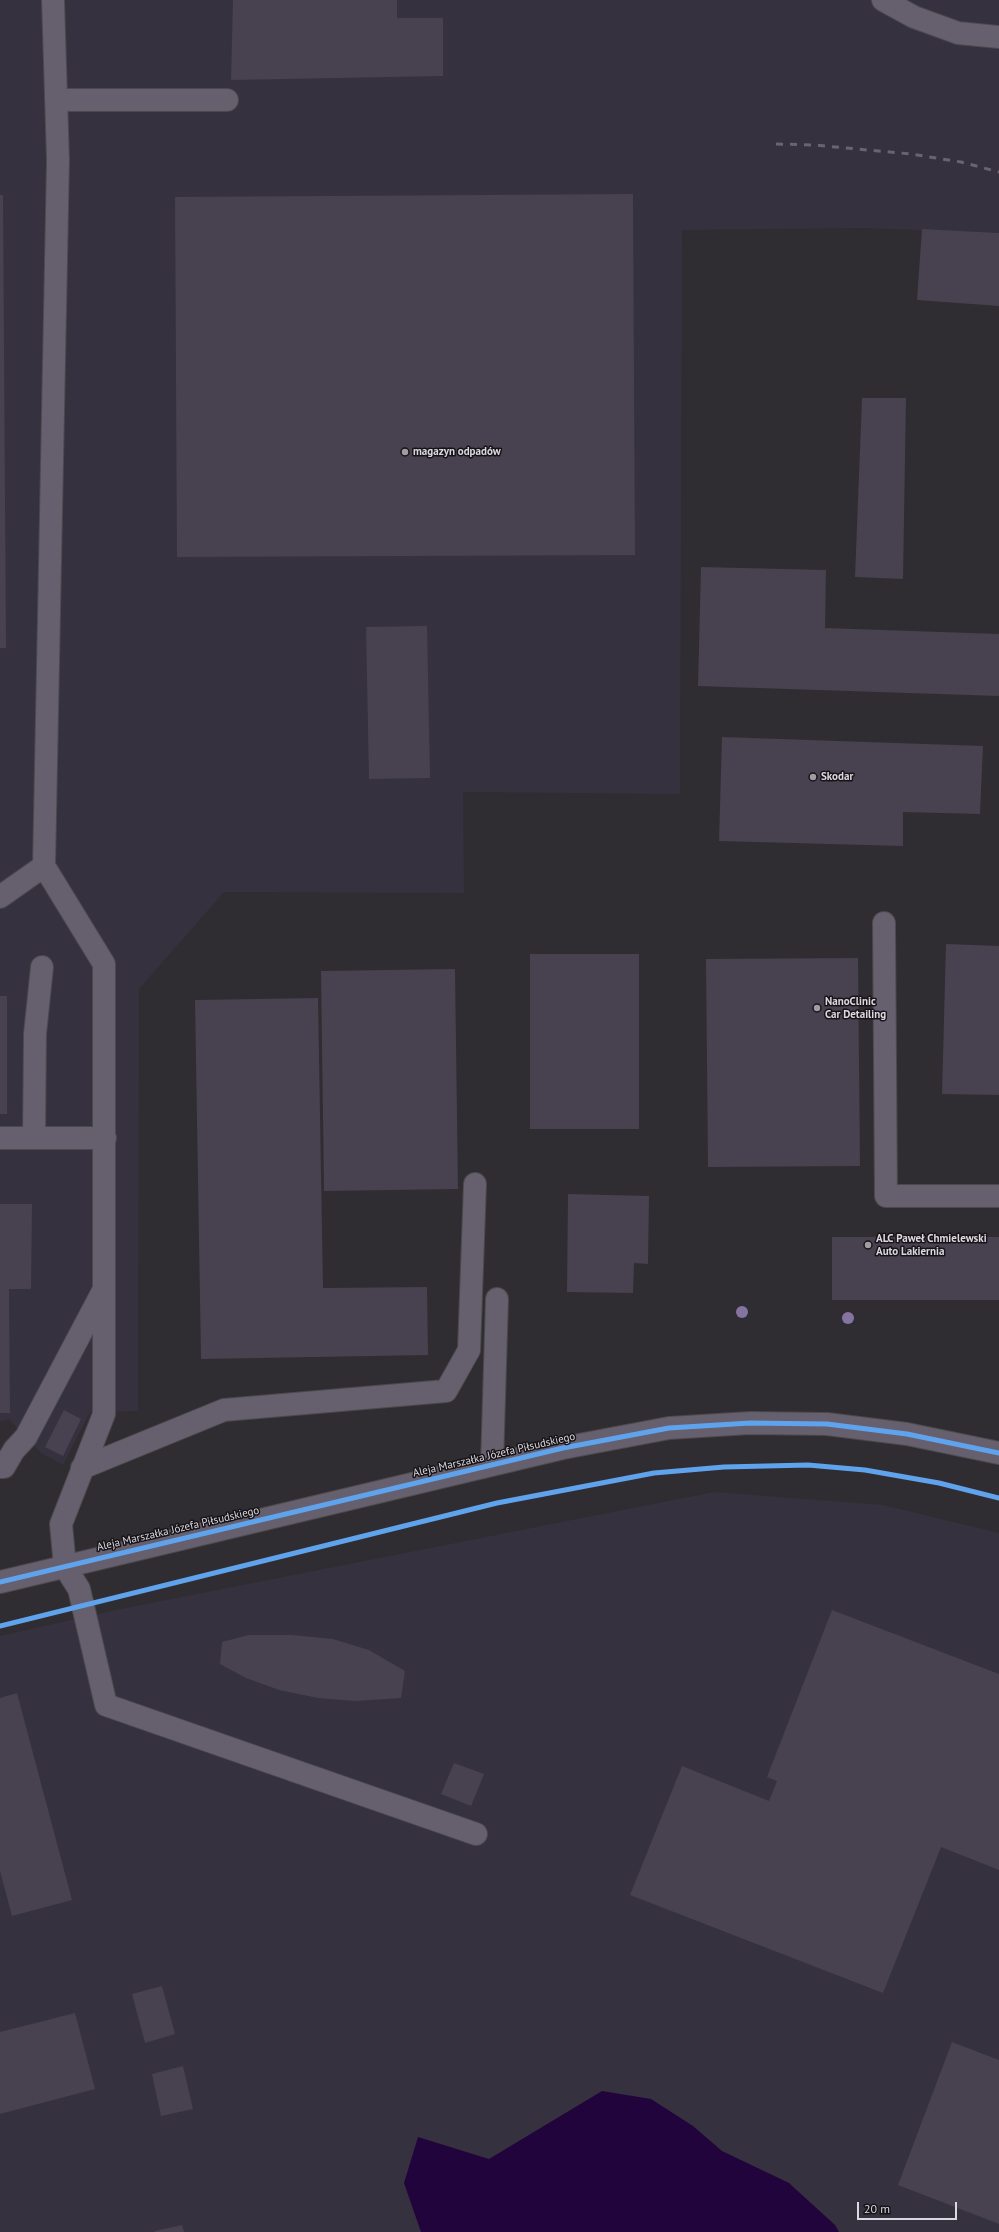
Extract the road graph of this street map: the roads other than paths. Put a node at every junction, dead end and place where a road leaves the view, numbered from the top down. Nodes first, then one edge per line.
1 (53, 0) edge
2 (884, 0) edge
3 (999, 37) edge
4 (56, 100) junction
5 (227, 100) dead end
6 (44, 866) junction
7 (0, 897) edge
8 (884, 923) dead end
9 (42, 967) dead end
10 (0, 1138) edge
11 (34, 1138) junction
12 (105, 1138) junction
13 (475, 1184) dead end
14 (999, 1196) edge
15 (105, 1288) junction
16 (497, 1299) dead end
17 (999, 1453) edge
18 (492, 1465) junction
19 (0, 1467) edge
20 (82, 1468) junction
21 (65, 1567) junction
22 (0, 1582) edge
23 (476, 1834) dead end

1 - 4 street
2 - 3 street
4 - 5 street
4 - 6 street
6 - 7 street
6 - 12 street
8 - 14 street
9 - 11 street
10 - 11 street
11 - 12 street
12 - 15 street
13 - 20 street
15 - 19 street
15 - 20 street
16 - 18 street
17 - 18 street, Aleja Marszałka Józefa Piłsudskiego
18 - 21 street, Aleja Marszałka Józefa Piłsudskiego
20 - 21 street
21 - 22 street, Aleja Marszałka Józefa Piłsudskiego
21 - 23 street

